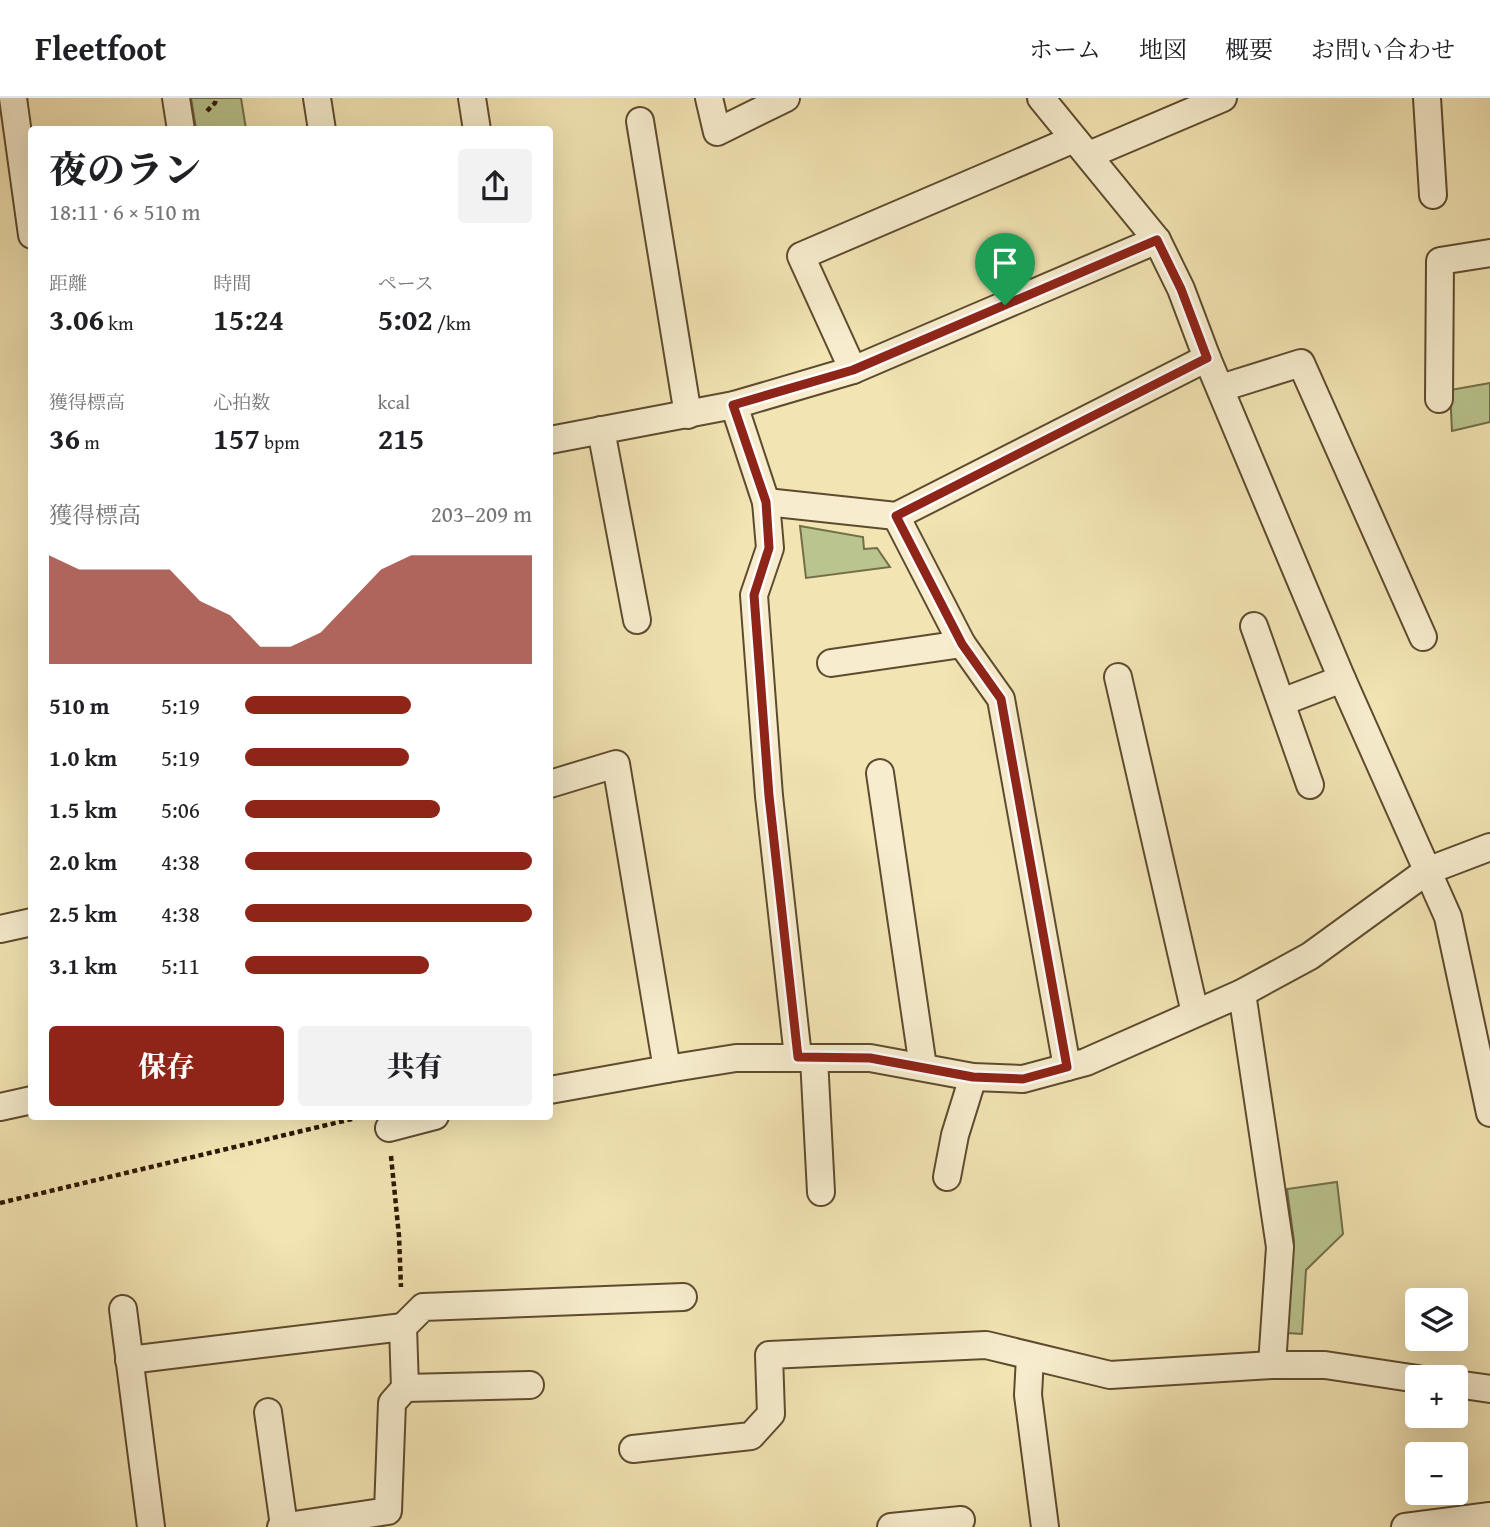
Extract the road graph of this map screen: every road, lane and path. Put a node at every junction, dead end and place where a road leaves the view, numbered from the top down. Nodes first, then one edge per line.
1 (13, 98) edge
2 (176, 98) edge
3 (317, 98) edge
4 (472, 98) edge
5 (709, 98) edge
6 (786, 98) edge
7 (1041, 98) edge
8 (1223, 98) edge
9 (1427, 98) edge
10 (640, 121) dead end
11 (180, 126) edge
12 (320, 126) edge
13 (476, 126) edge
14 (1081, 147) junction
15 (1433, 195) dead end
16 (28, 206) edge
17 (1157, 240) junction
18 (1490, 253) edge
19 (1207, 358) junction
20 (853, 370) junction
21 (1221, 388) junction
22 (1439, 398) dead end
23 (733, 405) junction
24 (688, 415) junction
25 (601, 430) junction
26 (553, 439) edge
27 (766, 502) junction
28 (896, 516) junction
29 (637, 620) dead end
30 (1254, 626) dead end
31 (1423, 637) dead end
32 (962, 644) junction
33 (831, 663) dead end
34 (1118, 677) dead end
35 (1342, 679) junction
36 (1282, 702) junction
37 (880, 773) dead end
38 (553, 783) edge
39 (1310, 785) dead end
40 (1490, 847) edge
41 (1427, 871) junction
42 (28, 923) edge
43 (0, 929) edge
44 (1242, 993) junction
45 (1195, 1013) junction
46 (806, 1057) junction
47 (923, 1067) junction
48 (1067, 1067) junction
49 (667, 1069) junction
50 (973, 1077) junction
51 (553, 1089) edge
52 (28, 1101) edge
53 (0, 1107) edge
54 (1490, 1113) edge
55 (339, 1120) edge
56 (357, 1120) edge
57 (419, 1120) edge
58 (388, 1128) junction
59 (947, 1177) dead end
60 (821, 1192) dead end
61 (0, 1203) edge
62 (683, 1297) dead end
63 (123, 1309) dead end
64 (403, 1326) junction
65 (1030, 1357) junction
66 (129, 1360) junction
67 (1272, 1364) junction
68 (1405, 1377) edge
69 (530, 1385) dead end
70 (1468, 1386) edge
71 (405, 1388) junction
72 (1490, 1389) edge
73 (268, 1412) dead end
74 (633, 1449) dead end
75 (1490, 1516) edge
76 (392, 1519) edge
77 (961, 1520) dead end
78 (150, 1527) edge
79 (282, 1527) edge
80 (891, 1527) edge
81 (1045, 1527) edge
82 (1405, 1527) edge

1 - 16 street
2 - 11 street
3 - 12 street
4 - 13 street
5 - 6 street
7 - 14 street
8 - 14 street
9 - 15 street
10 - 24 street
14 - 17 street
14 - 20 street
17 - 19 street
17 - 20 street
18 - 22 street
19 - 21 street
19 - 28 street
20 - 23 street
21 - 31 street
21 - 35 street
23 - 24 street
23 - 27 street
24 - 25 street
25 - 26 street
25 - 29 street
27 - 28 street
27 - 46 street
28 - 32 street
30 - 36 street
32 - 33 street
32 - 48 street
34 - 45 street
35 - 36 street
35 - 41 street
36 - 39 street
37 - 47 street
38 - 49 street
40 - 41 street
41 - 44 street
41 - 54 street
42 - 43 street
44 - 45 street
44 - 67 street
45 - 48 street
46 - 47 street
46 - 49 street
46 - 60 street
47 - 50 street
48 - 50 street
49 - 51 street
50 - 59 street
52 - 53 street
55 - 61 path
56 - 58 path
57 - 58 street
58 - 64 path
62 - 64 street
63 - 66 street
64 - 66 street
64 - 71 street
65 - 67 street
65 - 74 street
65 - 81 street
66 - 78 street
67 - 68 street
69 - 71 street
70 - 72 street
71 - 76 street
73 - 79 street
75 - 82 street
76 - 79 street
77 - 80 street

